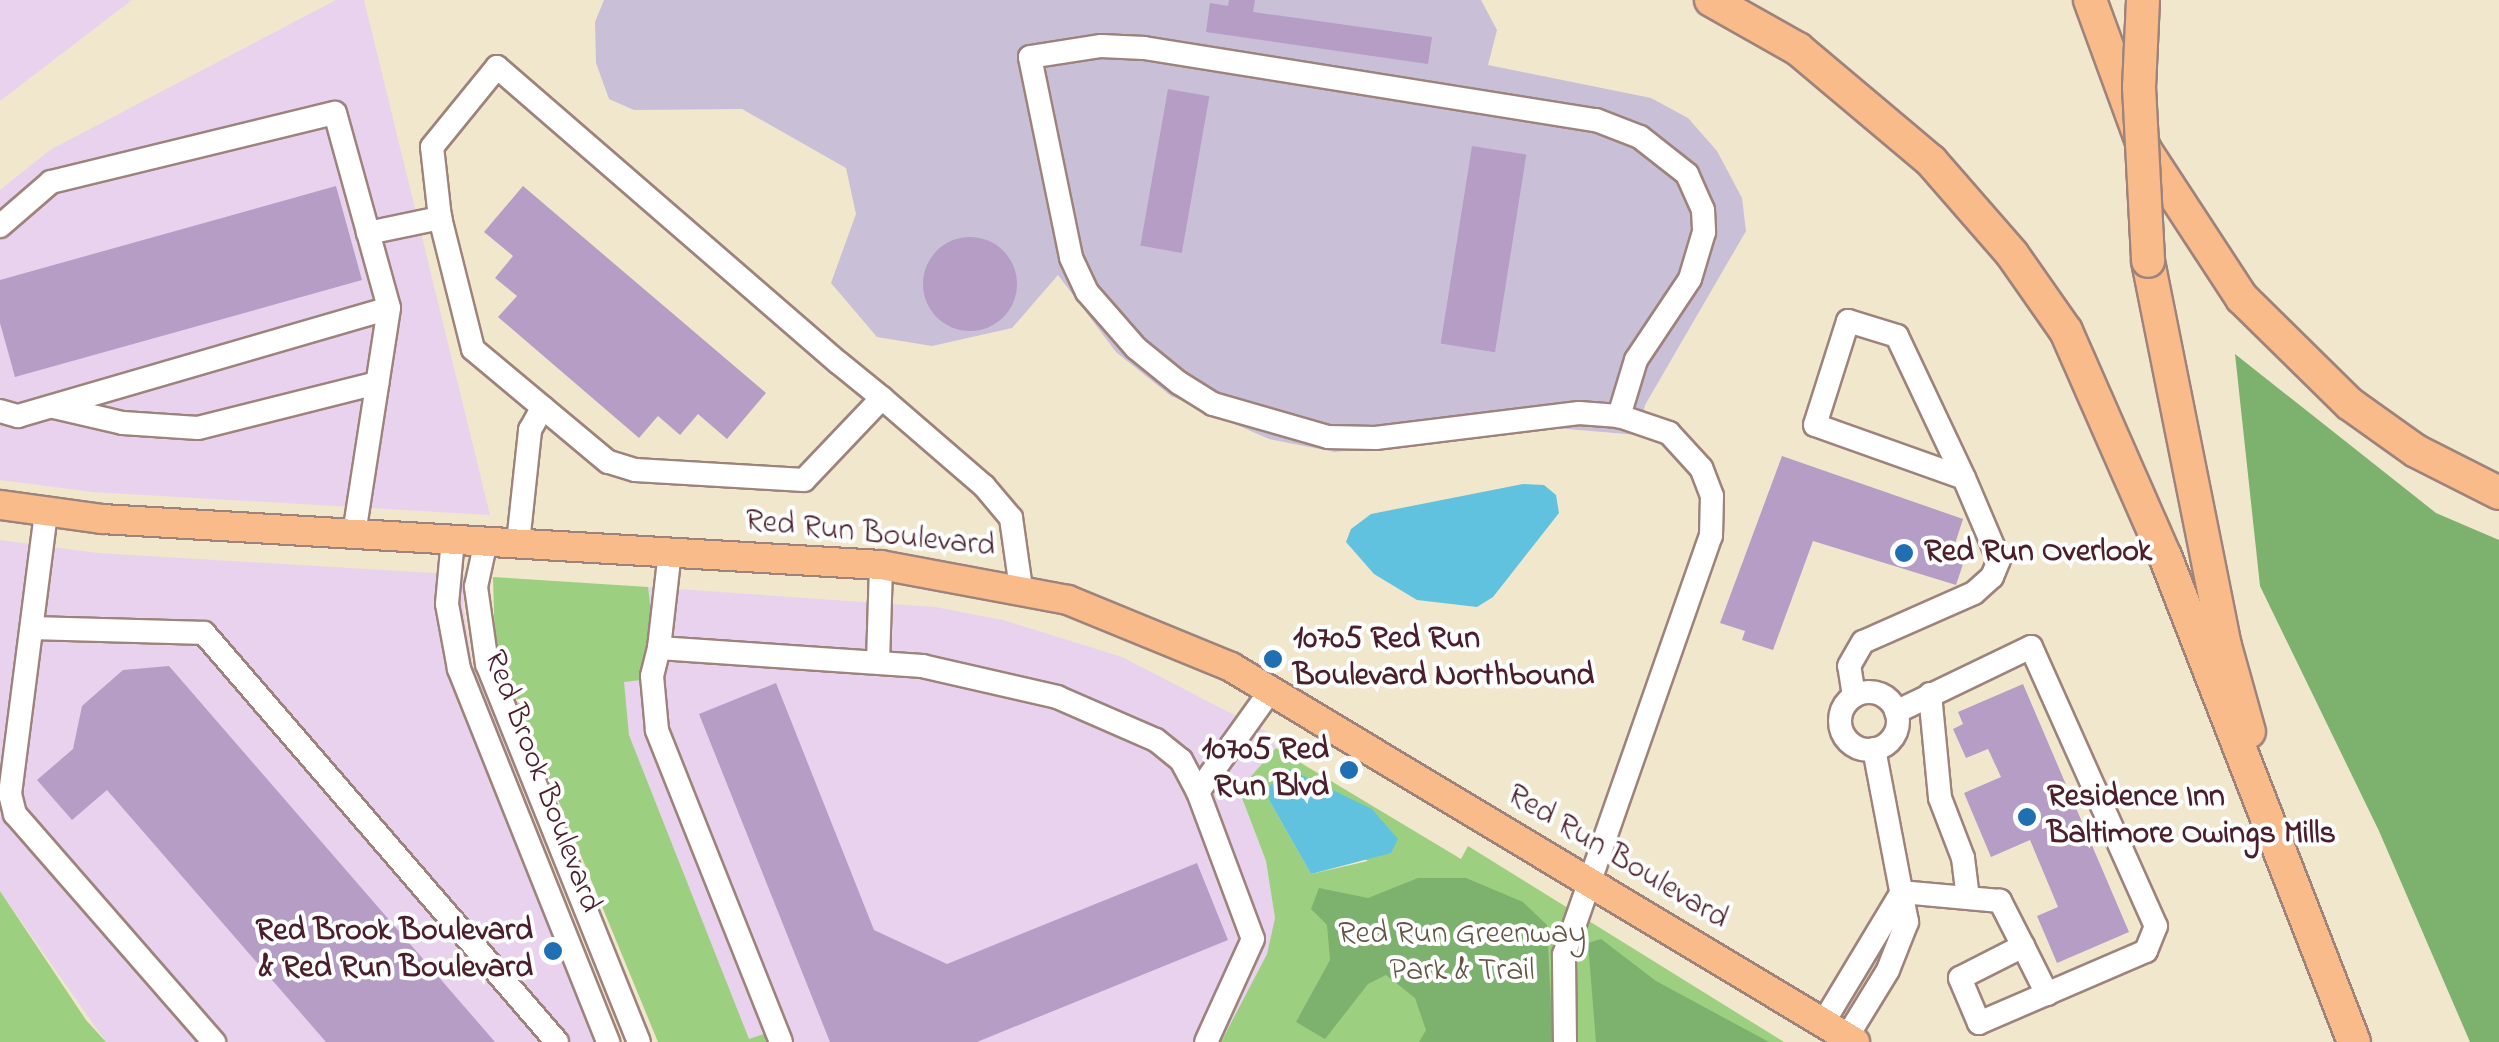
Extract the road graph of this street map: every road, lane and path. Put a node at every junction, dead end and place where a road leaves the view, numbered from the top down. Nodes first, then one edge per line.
1 (1711, 0) edge
2 (2090, 0) edge
3 (2143, 0) edge
4 (440, 218) junction
5 (0, 226) edge
6 (368, 233) junction
7 (389, 308) junction
8 (377, 382) junction
9 (882, 398) junction
10 (51, 406) junction
11 (542, 407) junction
12 (0, 410) edge
13 (1619, 416) junction
14 (1964, 478) junction
15 (2499, 493) edge
16 (0, 505) edge
17 (46, 513) junction
18 (354, 533) junction
19 (454, 539) junction
20 (486, 541) junction
21 (518, 543) junction
22 (670, 552) junction
23 (881, 565) junction
24 (1021, 588) junction
25 (34, 628) junction
26 (660, 648) junction
27 (878, 662) junction
28 (1270, 690) junction
29 (1930, 694) junction
30 (1854, 696) junction
31 (1896, 712) junction
32 (1874, 750) junction
33 (1198, 792) junction
34 (1586, 880) junction
35 (1902, 892) junction
36 (1968, 898) junction
37 (2296, 900) junction
38 (2023, 946) junction
39 (2047, 994) junction
40 (1823, 1022) junction
41 (1851, 1040) edge
42 (214, 1042) edge
43 (557, 1042) edge
44 (608, 1042) edge
45 (639, 1042) edge
46 (781, 1042) edge
47 (1206, 1042) edge
48 (1565, 1042) edge
49 (2354, 1042) edge

1 - 37 highway
2 - 15 highway
3 - 37 highway, bridge
4 - 6 street
4 - 9 street
4 - 11 street
5 - 6 street
6 - 7 street
7 - 8 street
7 - 10 street
8 - 10 street
8 - 18 street
9 - 11 street
9 - 24 street
10 - 12 street
11 - 21 street
13 - 13 street
13 - 34 street
14 - 14 street
14 - 30 street
16 - 17 main road, Red Run Boulevard
17 - 18 main road, Red Run Boulevard
17 - 25 street
18 - 19 main road, Red Run Boulevard
19 - 20 main road, Red Run Boulevard
19 - 44 street, Red Brook Boulevard
20 - 21 main road, Red Run Boulevard
20 - 45 street, Red Brook Boulevard
21 - 22 main road, Red Run Boulevard
22 - 23 main road, Red Run Boulevard
22 - 26 street
23 - 24 main road, Red Run Boulevard
23 - 27 street
24 - 28 main road, Red Run Boulevard
25 - 42 street
25 - 43 street
26 - 27 street
26 - 46 street
27 - 33 street
28 - 33 street
28 - 34 main road, Red Run Boulevard
29 - 31 street
29 - 36 street
29 - 39 street
30 - 31 street
30 - 32 street
31 - 32 street
32 - 35 street
33 - 47 street
34 - 40 main road, Red Run Boulevard
34 - 48 street
35 - 36 street
35 - 40 street
35 - 41 street
36 - 38 street
37 - 49 highway
38 - 39 street
38 - 39 street
40 - 41 main road, Red Run Boulevard

